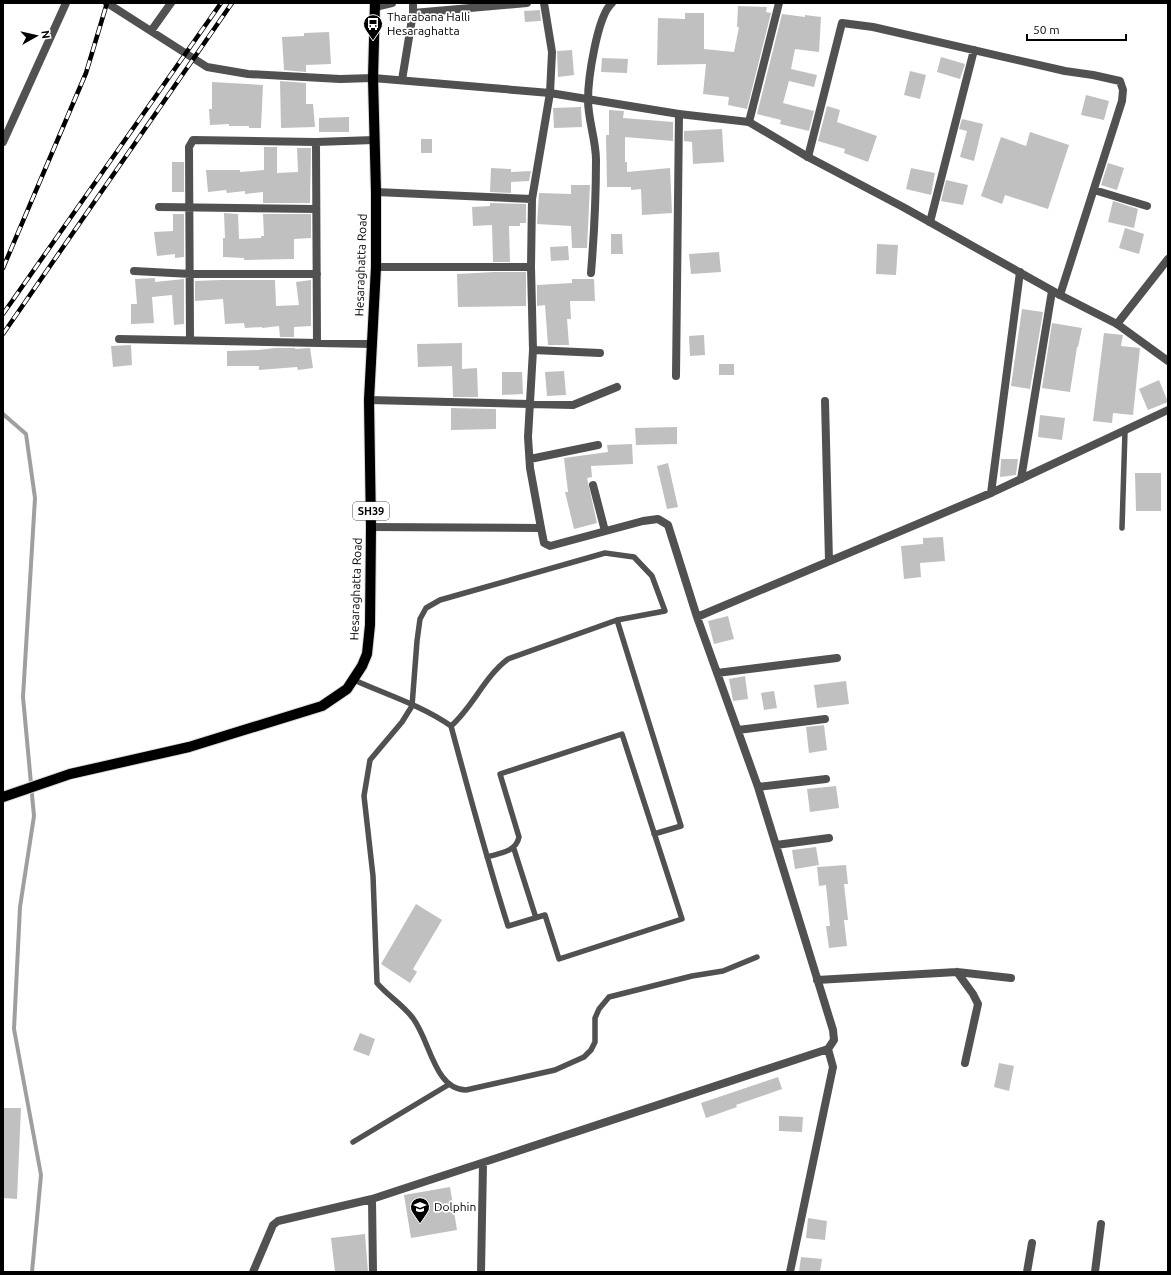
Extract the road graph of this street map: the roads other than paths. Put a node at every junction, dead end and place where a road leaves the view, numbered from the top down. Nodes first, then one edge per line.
1 (66, 3) edge
2 (107, 3) edge
3 (171, 3) edge
4 (392, 3) edge
5 (413, 3) edge
6 (527, 3) edge
7 (544, 3) edge
8 (612, 3) edge
9 (779, 3) edge
10 (375, 5) edge
11 (413, 13) junction
12 (151, 31) junction
13 (974, 50) junction
14 (373, 78) junction
15 (402, 80) junction
16 (550, 93) junction
17 (588, 99) junction
18 (678, 114) junction
19 (749, 122) junction
20 (374, 140) junction
21 (3, 142) edge
22 (316, 142) junction
23 (808, 157) junction
24 (1094, 190) junction
25 (376, 192) junction
26 (532, 199) junction
27 (190, 206) junction
28 (1147, 206) dead end
29 (160, 207) dead end
30 (316, 209) junction
31 (930, 222) junction
32 (1168, 259) edge
33 (376, 267) junction
34 (531, 267) junction
35 (134, 271) dead end
36 (1020, 272) junction
37 (591, 273) dead end
38 (191, 274) junction
39 (317, 274) junction
40 (1052, 291) junction
41 (1060, 295) junction
42 (1117, 324) junction
43 (119, 339) dead end
44 (190, 339) junction
45 (317, 343) junction
46 (371, 344) junction
47 (533, 350) junction
48 (600, 353) dead end
49 (1168, 361) edge
50 (676, 376) dead end
51 (617, 387) dead end
52 (369, 400) junction
53 (825, 401) dead end
54 (530, 403) junction
55 (1168, 410) edge
56 (1125, 431) junction
57 (598, 445) dead end
58 (530, 459) junction
59 (1022, 479) junction
60 (593, 485) dead end
61 (991, 493) junction
62 (371, 527) junction
63 (541, 528) junction
64 (1122, 528) dead end
65 (605, 531) junction
66 (829, 561) junction
67 (697, 617) junction
68 (617, 620) junction
69 (837, 658) dead end
70 (716, 673) junction
71 (354, 680) junction
72 (412, 706) junction
73 (825, 719) dead end
74 (451, 726) junction
75 (738, 730) junction
76 (826, 779) dead end
77 (758, 787) junction
78 (3, 797) edge
79 (654, 834) junction
80 (829, 838) dead end
81 (776, 845) junction
82 (514, 849) junction
83 (487, 857) junction
84 (536, 918) junction
85 (757, 957) dead end
86 (957, 972) junction
87 (1011, 978) dead end
88 (817, 980) junction
89 (828, 1049) junction
90 (965, 1063) dead end
91 (448, 1085) junction
92 (353, 1142) dead end
93 (483, 1164) junction
94 (372, 1199) junction
95 (1101, 1224) dead end
96 (1032, 1243) dead end
97 (253, 1272) edge
98 (373, 1272) edge
99 (481, 1272) edge
100 (790, 1272) edge
101 (1027, 1272) edge
102 (1095, 1272) edge

1 - 21 street
2 - 12 street
3 - 12 street
4 - 10 street
5 - 11 street
6 - 11 street
7 - 16 street
8 - 17 street
9 - 19 street
10 - 14 main road, Hesaraghatta Road / SH39
11 - 15 street
12 - 14 street
13 - 23 street
13 - 24 street
13 - 31 street
14 - 15 street
14 - 20 main road, Hesaraghatta Road / SH39
15 - 16 street
16 - 17 street
16 - 26 street
17 - 18 street
17 - 37 street
18 - 19 street
18 - 50 street
19 - 23 street
20 - 22 street
20 - 25 main road, Hesaraghatta Road / SH39
22 - 27 street
22 - 30 street
23 - 31 street
24 - 28 street
24 - 41 street
25 - 26 street
25 - 33 main road, Hesaraghatta Road / SH39
26 - 34 street
27 - 29 street
27 - 30 street
27 - 38 street
30 - 39 street
31 - 36 street
32 - 42 street
33 - 34 street
33 - 46 main road, Hesaraghatta Road / SH39
34 - 47 street
35 - 38 street
36 - 40 street
36 - 61 street
38 - 39 street
38 - 44 street
39 - 45 street
40 - 41 street
40 - 59 street
41 - 42 street
42 - 49 street
43 - 44 street
44 - 45 street
45 - 46 street
46 - 52 main road, Hesaraghatta Road / SH39
47 - 48 street
47 - 54 street
51 - 54 street
52 - 54 street
52 - 62 main road, Hesaraghatta Road / SH39
53 - 66 street
54 - 58 street
55 - 56 street
56 - 59 street
56 - 64 lane
57 - 58 street
58 - 63 street
59 - 61 street
60 - 65 street
61 - 66 street
62 - 63 street
62 - 71 main road, Hesaraghatta Road / SH39
63 - 65 street
65 - 67 street
66 - 67 street
67 - 70 street
68 - 72 lane
68 - 74 lane
68 - 79 lane
69 - 70 street
70 - 75 street
71 - 72 lane
71 - 78 main road, Hesaraghatta Road / SH39
72 - 74 lane
72 - 91 lane
73 - 75 street
74 - 83 lane
75 - 77 street
76 - 77 street
77 - 81 street
79 - 82 lane
79 - 84 lane
80 - 81 street
81 - 88 street
82 - 83 lane
82 - 84 lane
83 - 84 lane
85 - 91 lane
86 - 87 street
86 - 88 street
86 - 90 street
88 - 89 street
89 - 93 street
89 - 100 street
91 - 92 lane
93 - 94 street
93 - 99 street
94 - 97 street
94 - 98 street
95 - 102 street
96 - 101 street

